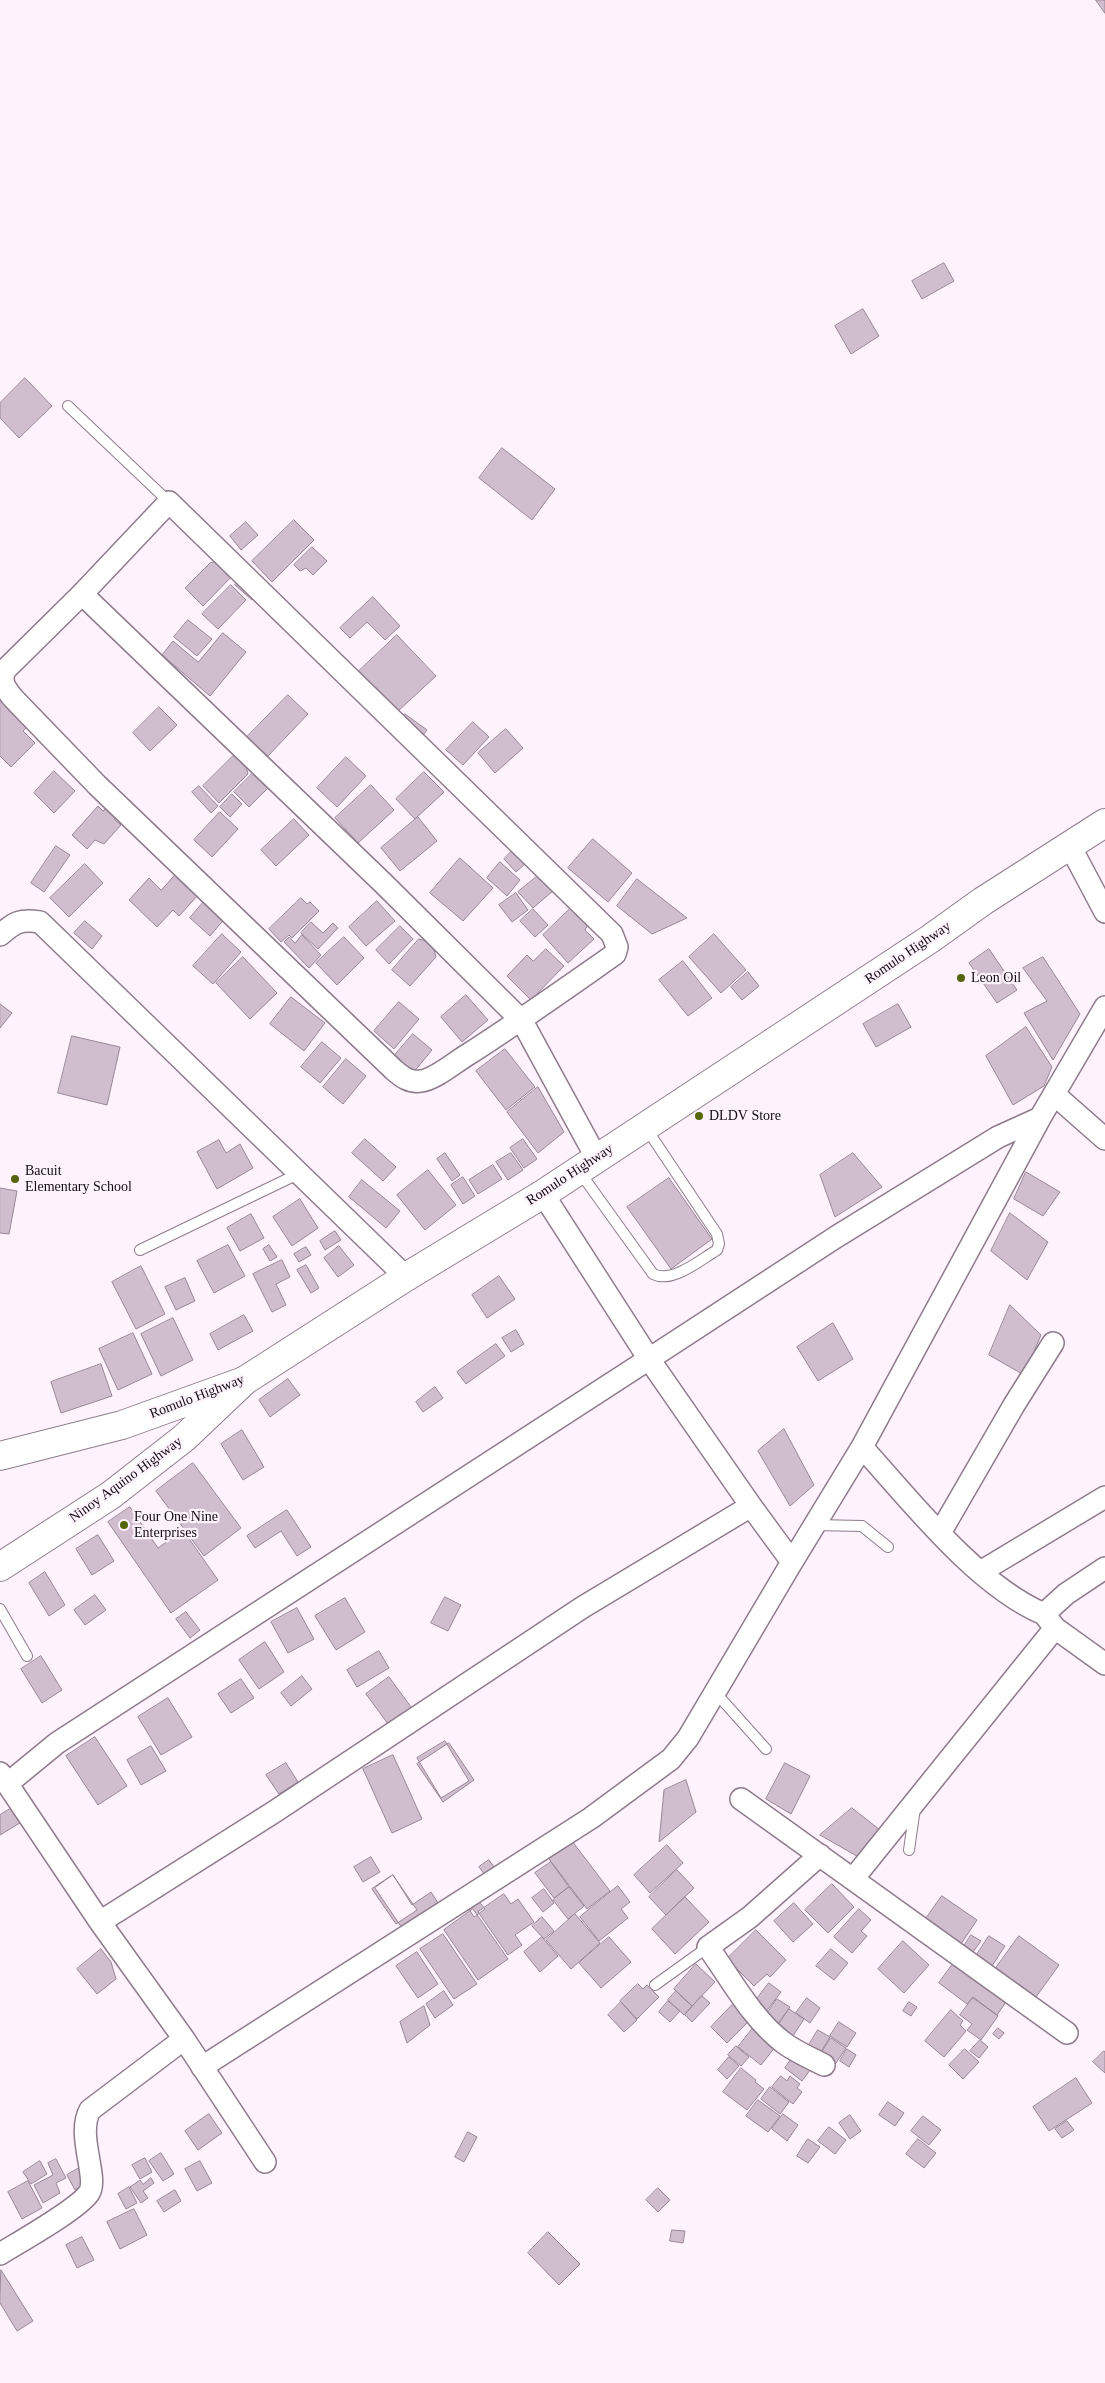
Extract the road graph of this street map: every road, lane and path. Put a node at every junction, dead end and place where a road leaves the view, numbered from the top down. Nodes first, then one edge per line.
1 (68, 406) dead end
2 (169, 502) junction
3 (82, 594) junction
4 (1105, 823) edge
5 (1070, 846) junction
6 (1105, 912) edge
7 (0, 935) edge
8 (1105, 1006) edge
9 (522, 1021) junction
10 (1055, 1095) junction
11 (1040, 1118) junction
12 (644, 1126) junction
13 (1105, 1139) edge
14 (588, 1164) junction
15 (298, 1174) junction
16 (543, 1194) junction
17 (140, 1250) dead end
18 (406, 1277) junction
19 (1053, 1343) dead end
20 (649, 1358) junction
21 (244, 1381) junction
22 (862, 1446) junction
23 (0, 1456) edge
24 (1105, 1497) edge
25 (751, 1506) junction
26 (815, 1525) junction
27 (940, 1533) junction
28 (888, 1547) dead end
29 (792, 1562) junction
30 (0, 1567) edge
31 (1105, 1568) edge
32 (982, 1571) junction
33 (0, 1609) edge
34 (1049, 1621) junction
35 (26, 1656) dead end
36 (1105, 1664) edge
37 (715, 1692) junction
38 (766, 1749) dead end
39 (3, 1778) edge
40 (741, 1799) dead end
41 (915, 1802) junction
42 (909, 1850) dead end
43 (820, 1855) junction
44 (853, 1879) junction
45 (100, 1922) junction
46 (708, 1947) junction
47 (655, 1985) dead end
48 (1067, 2033) dead end
49 (184, 2039) junction
50 (824, 2066) dead end
51 (202, 2067) junction
52 (265, 2162) dead end
53 (0, 2254) edge

1 - 2 lane
2 - 3 street
2 - 9 street
3 - 9 street
3 - 9 street
4 - 5 main road, Romulo Highway
5 - 6 street
5 - 12 main road, Romulo Highway
7 - 15 street
8 - 10 street
9 - 14 street
10 - 11 street
10 - 13 street
11 - 20 street
11 - 22 street
12 - 14 main road, Romulo Highway
12 - 14 lane
14 - 16 main road, Romulo Highway
15 - 17 lane
15 - 18 street
16 - 18 main road, Romulo Highway
16 - 20 street
18 - 21 main road, Romulo Highway
19 - 27 street
20 - 25 street
20 - 39 street
21 - 23 main road, Romulo Highway
21 - 30 main road, Ninoy Aquino Highway
22 - 26 street
22 - 27 street
24 - 32 street
25 - 29 street
25 - 45 street
26 - 28 lane
26 - 29 street
27 - 32 street
29 - 37 street
31 - 34 street
32 - 34 street
33 - 35 lane
34 - 36 street
34 - 41 street
37 - 38 lane
37 - 51 street
39 - 45 street
40 - 43 street
41 - 42 lane
41 - 44 street
43 - 44 street
43 - 46 street
44 - 48 street
45 - 49 street
46 - 47 lane
46 - 50 street
49 - 51 street
49 - 53 street
51 - 52 street

